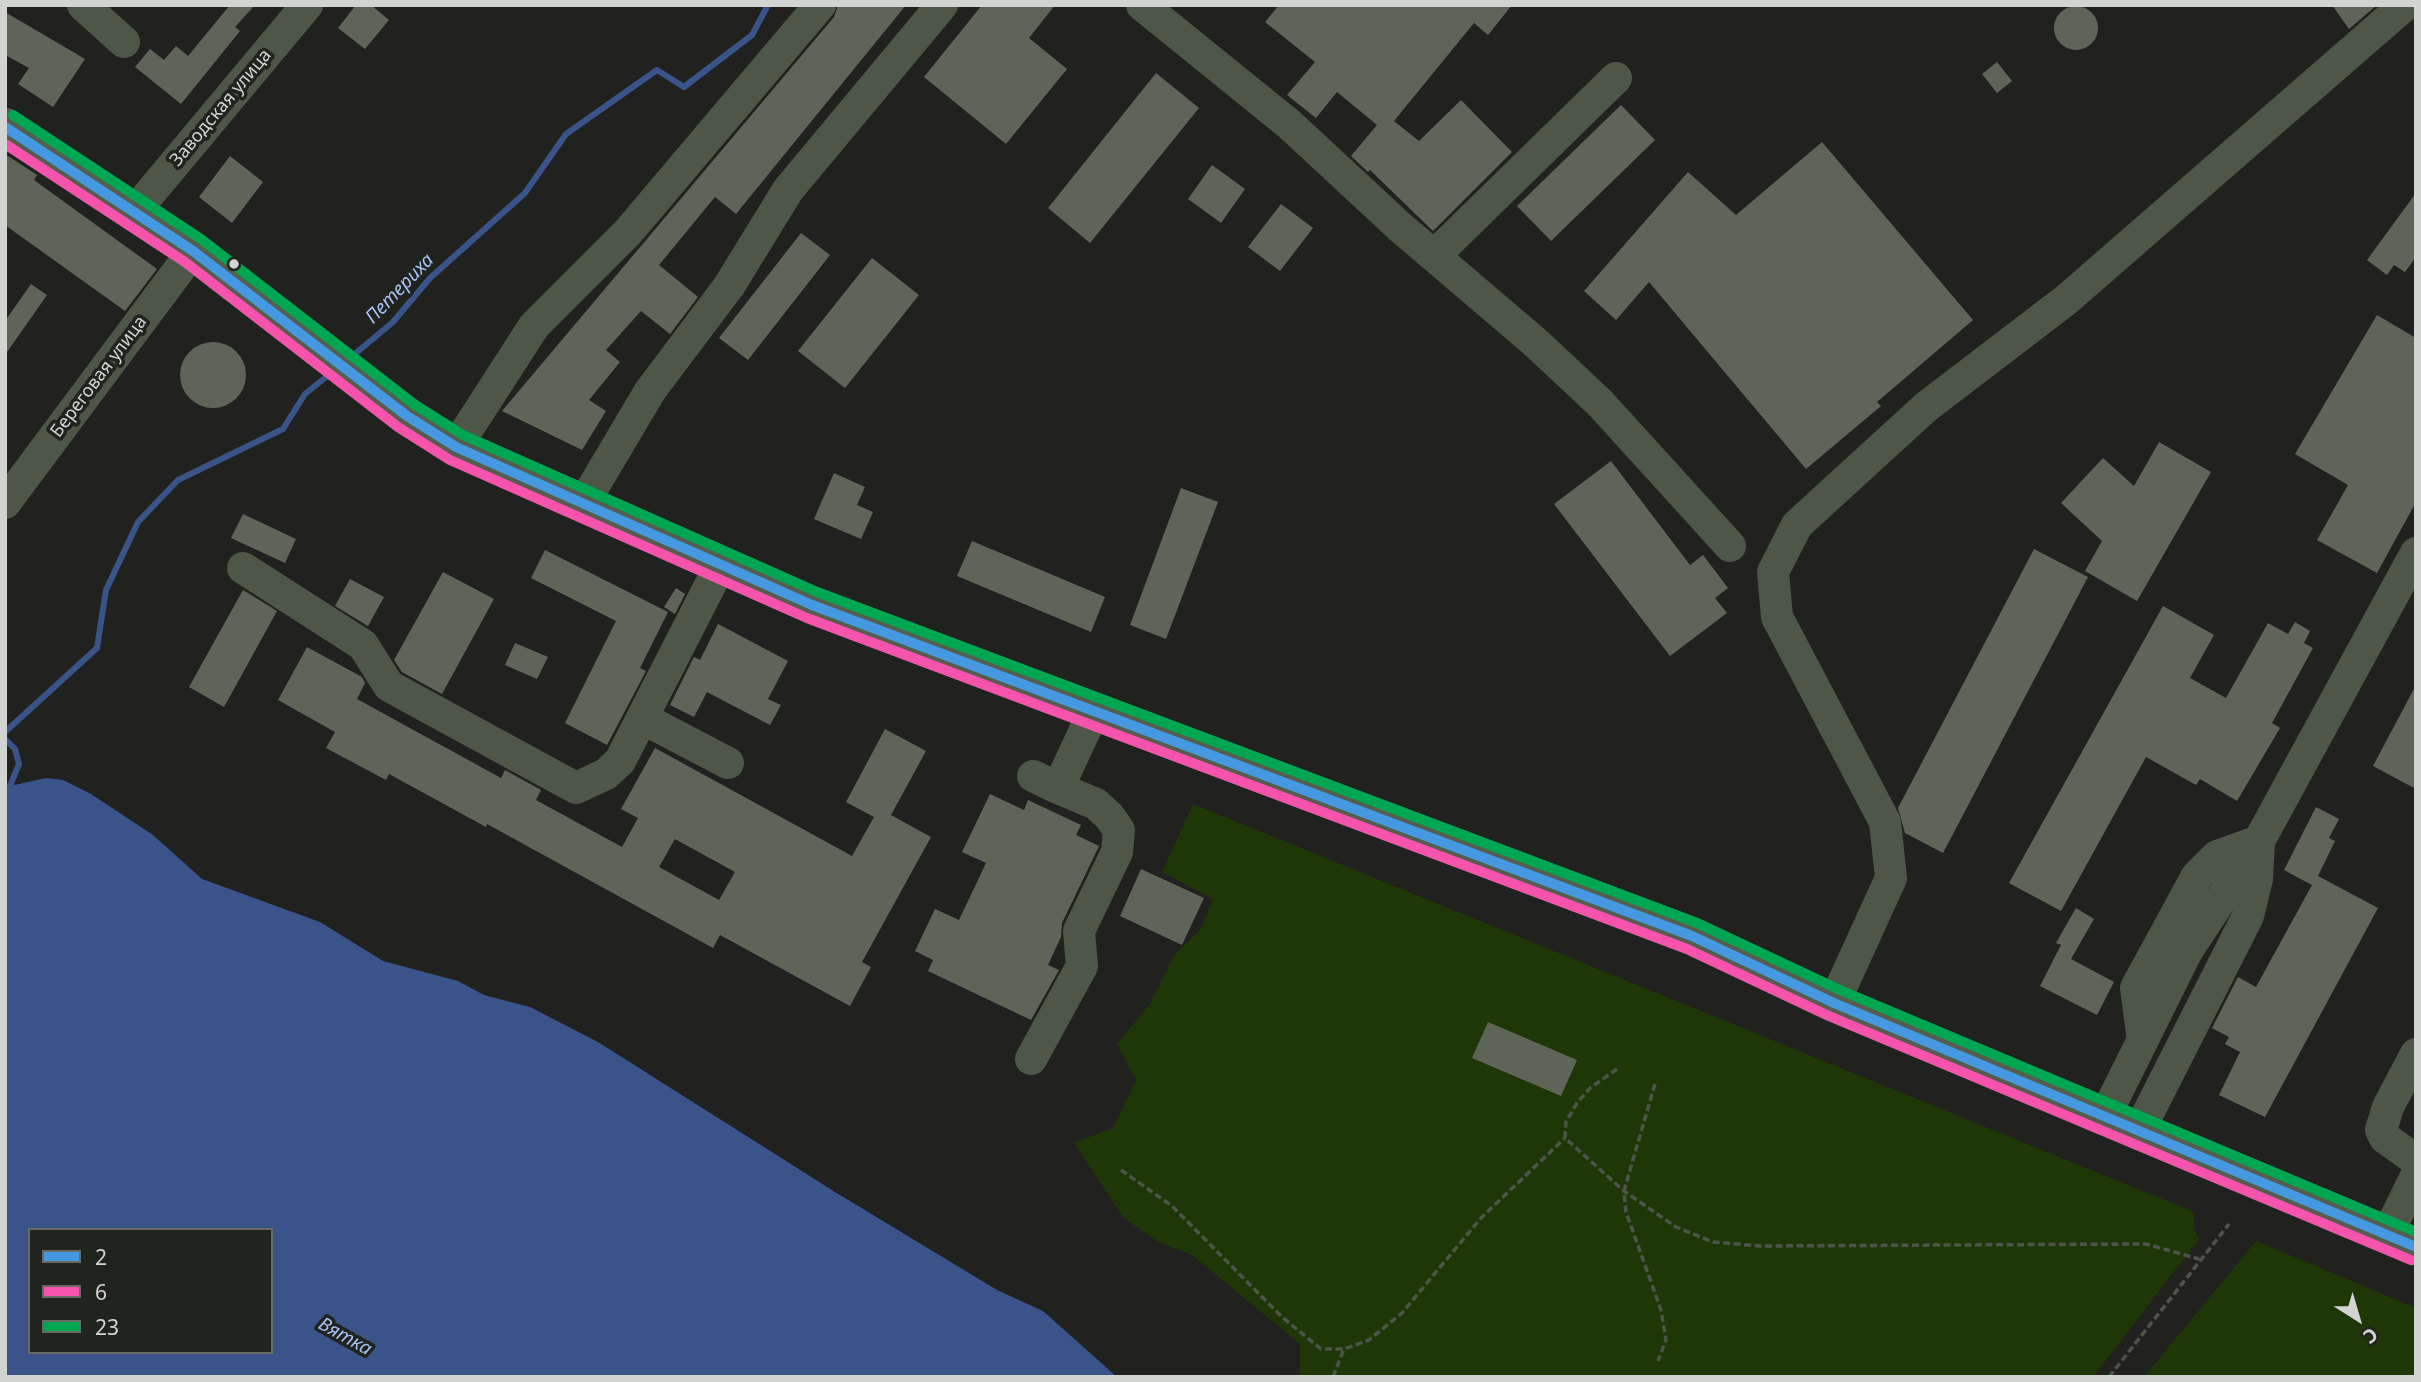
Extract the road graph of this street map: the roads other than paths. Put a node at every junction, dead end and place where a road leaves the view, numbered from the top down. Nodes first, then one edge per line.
1 (83, 5) edge
2 (307, 5) edge
3 (820, 5) edge
4 (942, 5) edge
5 (1142, 5) edge
6 (2405, 5) edge
7 (1177, 16) edge
8 (124, 42) dead end
9 (1616, 78) dead end
10 (5, 127) edge
11 (135, 211) junction
12 (193, 251) junction
13 (1434, 256) junction
14 (456, 447) junction
15 (5, 503) edge
16 (583, 504) junction
17 (1730, 546) dead end
18 (2416, 553) edge
19 (720, 565) junction
20 (243, 568) dead end
21 (1094, 711) junction
22 (642, 718) junction
23 (728, 763) dead end
24 (2259, 841) junction
25 (1834, 1003) junction
26 (2416, 1054) edge
27 (1031, 1059) dead end
28 (2122, 1124) junction
29 (2415, 1173) edge
30 (2402, 1241) edge

1 - 8 street
2 - 11 street, Заводская улица
3 - 14 street
4 - 16 street
5 - 7 street
6 - 25 street
7 - 13 street
9 - 13 street
10 - 11 main road
11 - 12 main road
12 - 14 main road
12 - 15 street, Береговая улица
13 - 17 street
14 - 16 main road
16 - 19 main road
18 - 24 street
19 - 21 main road
19 - 22 street
20 - 22 street
21 - 25 main road
21 - 27 street
22 - 23 street
24 - 28 street
24 - 28 street
25 - 28 main road
26 - 29 street
28 - 30 main road
29 - 30 street

